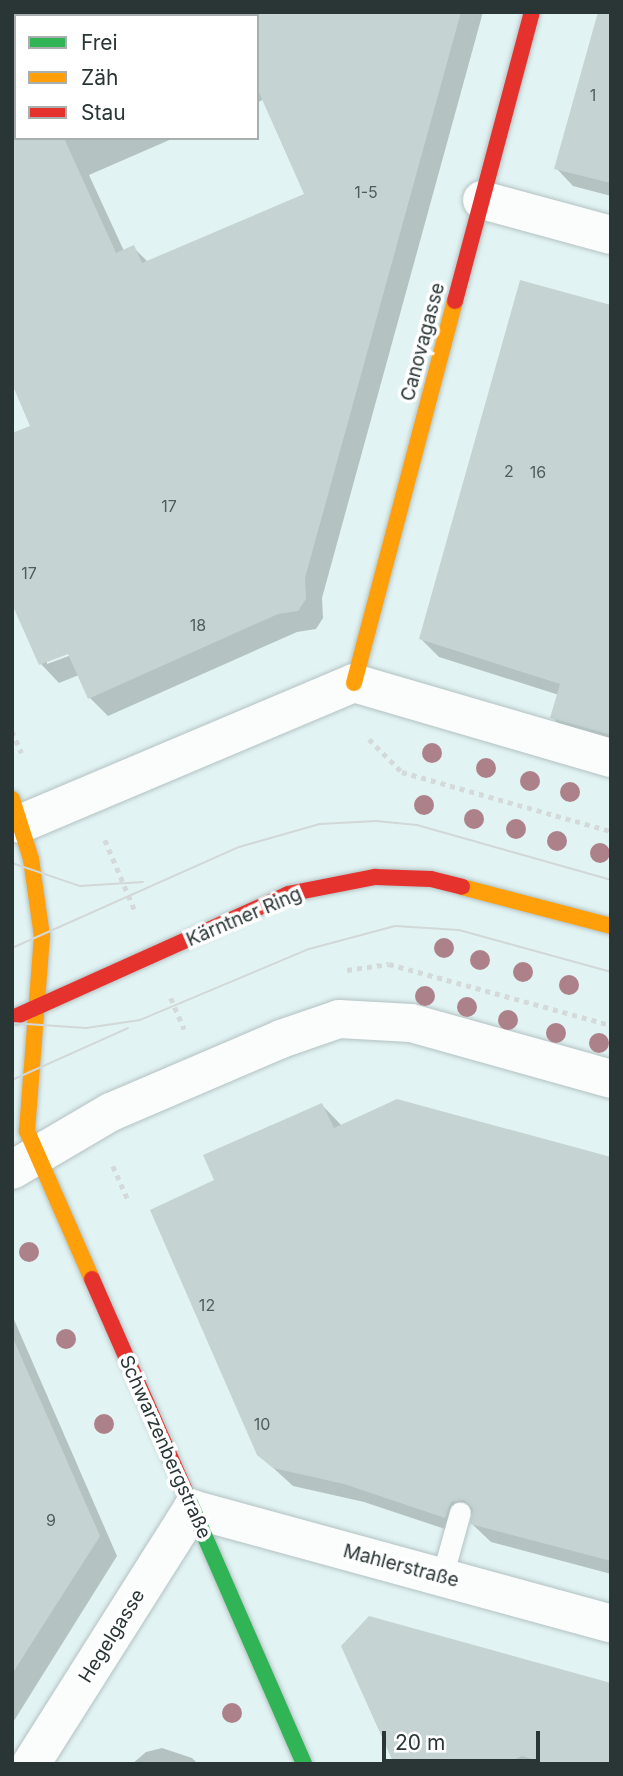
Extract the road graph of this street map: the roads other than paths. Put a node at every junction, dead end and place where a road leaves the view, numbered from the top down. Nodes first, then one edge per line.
1 (532, 12) edge
2 (481, 200) junction
3 (611, 235) edge
4 (354, 683) junction
5 (611, 758) edge
6 (16, 812) edge
7 (611, 926) edge
8 (38, 1006) junction
9 (12, 1018) edge
10 (611, 1079) edge
11 (22, 1146) edge
12 (192, 1509) junction
13 (460, 1512) dead end
14 (442, 1577) junction
15 (611, 1624) edge
16 (31, 1764) edge
17 (304, 1764) edge

1 - 2 street, Canovagasse
2 - 3 street
2 - 4 street, Canovagasse
4 - 5 street
4 - 6 street
6 - 8 street, Schwarzenbergstraße
7 - 8 street, Kärntner Ring
8 - 9 street, Kärntner Ring
8 - 11 street, Schwarzenbergstraße
10 - 11 street
11 - 12 street, Schwarzenbergstraße
12 - 14 street, Mahlerstraße
12 - 16 street, Hegelgasse
12 - 17 street, Schwarzenbergstraße
13 - 14 lane
14 - 15 street, Mahlerstraße

